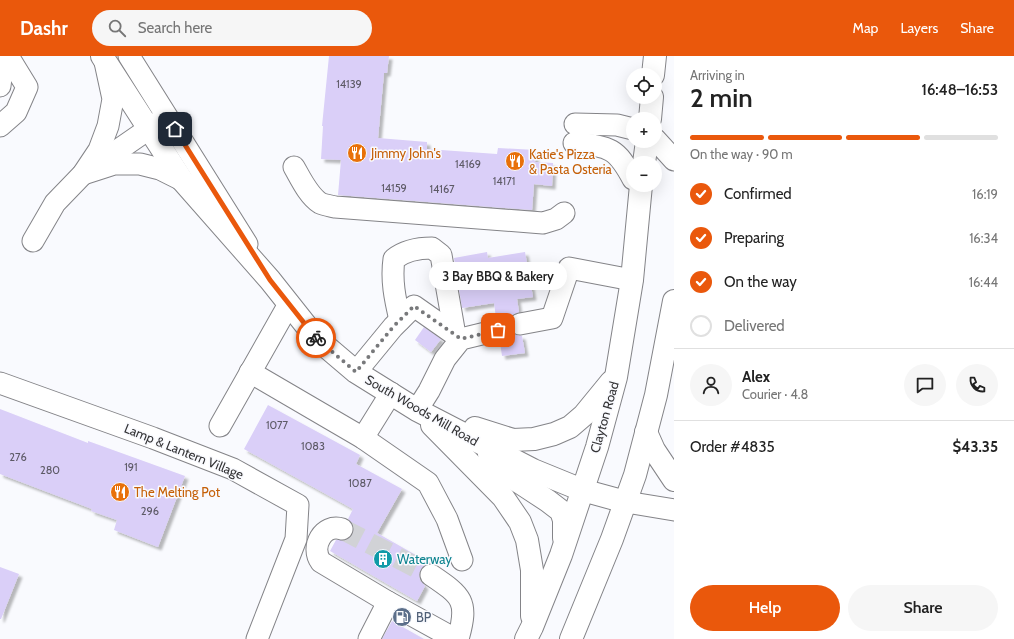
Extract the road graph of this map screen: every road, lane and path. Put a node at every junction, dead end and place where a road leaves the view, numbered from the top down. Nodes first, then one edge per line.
1 (2, 56) edge
2 (8, 56) edge
3 (129, 56) edge
4 (655, 56) edge
5 (103, 59) edge
6 (654, 68) edge
7 (0, 86) edge
8 (167, 116) junction
9 (0, 126) edge
10 (626, 127) edge
11 (149, 128) junction
12 (662, 147) edge
13 (674, 160) edge
14 (626, 166) edge
15 (294, 167) dead end
16 (83, 174) junction
17 (182, 180) junction
18 (638, 192) edge
19 (564, 213) dead end
20 (33, 241) dead end
21 (270, 280) junction
22 (632, 280) junction
23 (674, 301) edge
24 (289, 304) junction
25 (400, 320) junction
26 (520, 324) dead end
27 (498, 330) dead end
28 (458, 337) junction
29 (250, 372) junction
30 (356, 372) junction
31 (616, 377) junction
32 (0, 383) edge
33 (391, 393) junction
34 (417, 410) junction
35 (220, 426) dead end
36 (646, 432) junction
37 (363, 438) junction
38 (474, 439) junction
39 (674, 480) edge
40 (582, 490) junction
41 (626, 502) junction
42 (674, 510) edge
43 (342, 529) tunnel mouth
44 (462, 560) dead end
45 (557, 565) junction
46 (431, 575) tunnel mouth
47 (388, 602) junction
48 (529, 633) edge
49 (257, 639) edge
50 (369, 639) edge
51 (457, 639) edge
52 (572, 639) edge

1 - 7 street
2 - 9 street
3 - 8 street, South Woods Mill Road
4 - 6 main road
5 - 11 main road, South Woods Mill Road
5 - 16 street
8 - 11 street
8 - 21 street, South Woods Mill Road
10 - 14 street
11 - 16 street
11 - 17 main road, South Woods Mill Road
12 - 13 street
15 - 19 street
16 - 17 street
16 - 20 street
17 - 21 main road, South Woods Mill Road
18 - 22 main road, Clayton Road
21 - 24 main road, South Woods Mill Road
22 - 26 street
22 - 31 main road, Clayton Road
23 - 36 main road
24 - 29 street
24 - 30 main road, South Woods Mill Road
25 - 28 street
25 - 28 street
25 - 30 street
27 - 28 street
28 - 34 street
29 - 35 street
29 - 37 street
30 - 33 main road, South Woods Mill Road
31 - 34 main road
31 - 40 main road, Clayton Road
32 - 49 street, Lamp & Lantern Village
33 - 34 main road, South Woods Mill Road
33 - 37 street
34 - 38 main road, South Woods Mill Road
34 - 48 main road
36 - 39 main road
36 - 41 main road
37 - 44 street
38 - 40 main road, South Woods Mill Road
38 - 45 main road
40 - 41 main road, South Woods Mill Road
40 - 45 main road, Clayton Road
41 - 42 street
41 - 52 main road
43 - 47 street
45 - 48 main road, Clayton Road
46 - 51 street
47 - 50 street
47 - 51 street

